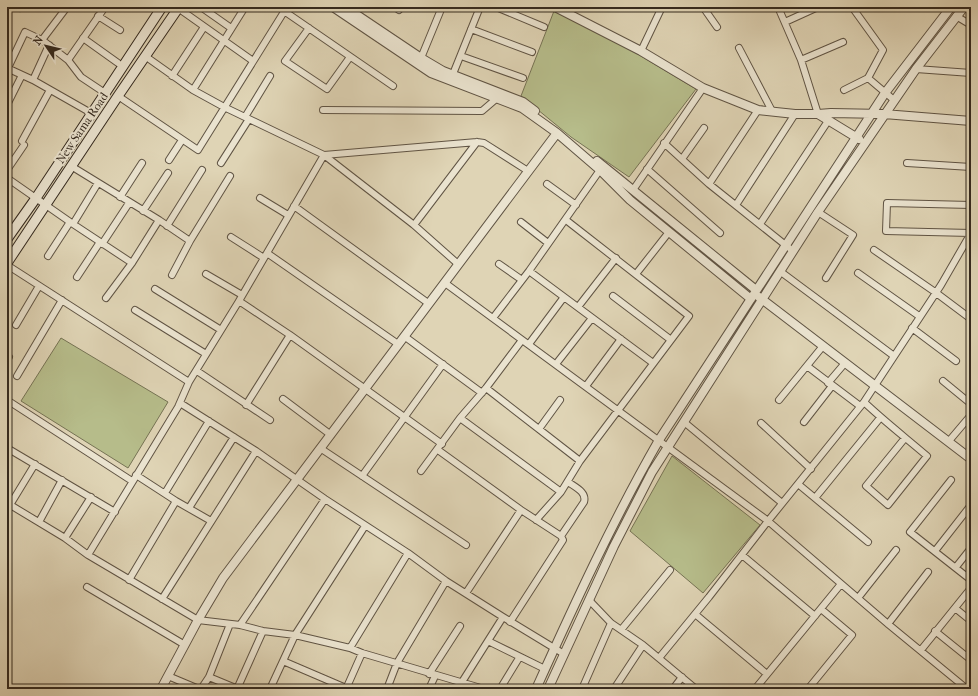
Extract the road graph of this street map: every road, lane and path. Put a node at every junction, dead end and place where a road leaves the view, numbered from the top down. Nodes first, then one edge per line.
1 (67, 7) edge
2 (105, 7) edge
3 (162, 7) edge
4 (179, 7) edge
5 (201, 7) edge
6 (245, 7) edge
7 (333, 7) edge
8 (345, 7) edge
9 (395, 7) edge
10 (401, 7) edge
11 (442, 7) edge
12 (480, 7) edge
13 (496, 7) edge
14 (555, 7) edge
15 (662, 7) edge
16 (703, 7) edge
17 (778, 7) edge
18 (818, 7) edge
19 (852, 7) edge
20 (951, 7) edge
21 (964, 7) edge
22 (286, 9) edge
23 (98, 16) junction
24 (956, 16) junction
25 (784, 22) junction
26 (971, 25) edge
27 (544, 26) dead end
28 (204, 27) junction
29 (717, 27) dead end
30 (232, 28) junction
31 (309, 28) junction
32 (471, 29) junction
33 (120, 30) dead end
34 (83, 38) junction
35 (42, 40) junction
36 (225, 40) junction
37 (843, 42) dead end
38 (49, 45) junction
39 (739, 48) dead end
40 (641, 51) junction
41 (532, 52) dead end
42 (145, 56) junction
43 (461, 56) junction
44 (350, 57) junction
45 (421, 58) junction
46 (68, 60) junction
47 (801, 60) junction
48 (253, 61) junction
49 (118, 63) dead end
50 (7, 68) edge
51 (916, 69) junction
52 (971, 72) edge
53 (453, 74) junction
54 (22, 75) junction
55 (172, 76) junction
56 (270, 76) dead end
57 (522, 78) dead end
58 (868, 78) junction
59 (33, 80) junction
60 (393, 86) dead end
61 (703, 88) junction
62 (50, 90) junction
63 (193, 90) junction
64 (844, 90) dead end
65 (105, 93) junction
66 (885, 93) junction
67 (118, 96) junction
68 (496, 99) junction
69 (894, 100) junction
70 (7, 105) edge
71 (224, 107) junction
72 (323, 110) dead end
73 (758, 110) junction
74 (772, 111) junction
75 (91, 113) junction
76 (795, 114) junction
77 (818, 114) junction
78 (871, 114) junction
79 (884, 114) junction
80 (247, 118) junction
81 (828, 121) junction
82 (971, 121) edge
83 (704, 128) dead end
84 (557, 133) junction
85 (856, 137) junction
86 (182, 140) junction
87 (477, 142) junction
88 (865, 142) junction
89 (664, 143) junction
90 (324, 155) junction
91 (682, 159) junction
92 (169, 160) dead end
93 (142, 163) dead end
94 (220, 163) dead end
95 (907, 163) dead end
96 (71, 166) junction
97 (971, 167) edge
98 (647, 169) junction
99 (7, 170) edge
100 (202, 170) dead end
101 (600, 170) junction
102 (528, 171) junction
103 (168, 173) dead end
104 (230, 176) dead end
105 (7, 178) edge
106 (98, 183) junction
107 (547, 184) dead end
108 (709, 184) junction
109 (633, 190) junction
110 (120, 196) junction
111 (36, 198) junction
112 (260, 198) dead end
113 (130, 203) junction
114 (45, 204) junction
115 (576, 205) junction
116 (736, 205) junction
117 (971, 205) edge
118 (294, 206) junction
119 (143, 211) junction
120 (818, 212) junction
121 (288, 215) junction
122 (159, 220) junction
123 (566, 220) junction
124 (521, 222) dead end
125 (71, 223) junction
126 (760, 224) junction
127 (414, 225) junction
128 (167, 226) junction
129 (669, 232) junction
130 (720, 233) dead end
131 (231, 237) dead end
132 (7, 239) edge
133 (190, 241) junction
134 (101, 243) junction
135 (548, 243) junction
136 (785, 246) junction
137 (874, 250) dead end
138 (794, 252) junction
139 (266, 255) junction
140 (48, 256) dead end
141 (616, 258) junction
142 (132, 263) junction
143 (7, 264) edge
144 (458, 264) junction
145 (499, 264) dead end
146 (529, 271) junction
147 (781, 272) junction
148 (858, 273) dead end
149 (172, 274) dead end
150 (206, 274) dead end
151 (636, 274) junction
152 (78, 277) dead end
153 (826, 278) dead end
154 (522, 280) junction
155 (445, 283) junction
156 (40, 286) junction
157 (156, 289) dead end
158 (936, 292) junction
159 (754, 294) junction
160 (613, 296) dead end
161 (564, 297) junction
162 (106, 298) dead end
163 (240, 298) junction
164 (762, 299) junction
165 (62, 300) junction
166 (428, 303) junction
167 (578, 308) junction
168 (135, 310) dead end
169 (919, 316) junction
170 (493, 318) junction
171 (592, 318) junction
172 (971, 319) edge
173 (16, 325) dead end
174 (912, 328) junction
175 (221, 330) junction
176 (290, 335) junction
177 (404, 336) junction
178 (621, 339) junction
179 (522, 340) junction
180 (671, 340) junction
181 (398, 344) junction
182 (529, 344) junction
183 (823, 346) junction
184 (206, 354) junction
185 (894, 356) junction
186 (956, 361) dead end
187 (653, 363) junction
188 (845, 363) junction
189 (443, 364) junction
190 (556, 364) junction
191 (807, 366) junction
192 (197, 371) junction
193 (17, 376) dead end
194 (943, 381) dead end
195 (189, 382) junction
196 (830, 384) junction
197 (876, 385) junction
198 (586, 386) junction
199 (365, 388) junction
200 (484, 390) junction
201 (283, 399) dead end
202 (7, 400) edge
203 (560, 400) dead end
204 (779, 400) dead end
205 (180, 403) junction
206 (246, 404) junction
207 (862, 404) junction
208 (971, 404) edge
209 (619, 410) junction
210 (971, 415) edge
211 (404, 417) junction
212 (460, 418) junction
213 (880, 418) junction
214 (270, 420) dead end
215 (209, 421) junction
216 (684, 422) junction
217 (804, 422) dead end
218 (761, 423) dead end
219 (539, 429) junction
220 (331, 435) junction
221 (234, 436) junction
222 (905, 438) junction
223 (659, 440) junction
224 (949, 441) junction
225 (442, 444) junction
226 (668, 446) junction
227 (7, 448) edge
228 (320, 448) junction
229 (256, 450) junction
230 (438, 450) junction
231 (971, 459) edge
232 (580, 461) junction
233 (35, 464) junction
234 (811, 469) junction
235 (421, 471) dead end
236 (362, 476) junction
237 (134, 478) junction
238 (297, 479) junction
239 (62, 480) junction
240 (951, 480) dead end
241 (568, 482) junction
242 (798, 484) junction
243 (561, 492) junction
244 (165, 493) junction
245 (91, 497) junction
246 (815, 498) junction
247 (325, 499) junction
248 (176, 501) junction
249 (782, 503) junction
250 (8, 504) edge
251 (971, 505) edge
252 (189, 508) junction
253 (521, 510) junction
254 (115, 512) junction
255 (536, 520) junction
256 (211, 521) junction
257 (768, 521) junction
258 (38, 522) junction
259 (365, 526) junction
260 (561, 536) junction
261 (65, 538) junction
262 (868, 542) dead end
263 (466, 545) dead end
264 (971, 548) edge
265 (896, 550) dead end
266 (935, 551) junction
267 (408, 553) junction
268 (88, 555) junction
269 (742, 555) junction
270 (956, 567) junction
271 (670, 570) dead end
272 (928, 572) dead end
273 (129, 580) junction
274 (971, 580) edge
275 (446, 581) junction
276 (841, 584) junction
277 (88, 587) dead end
278 (971, 588) edge
279 (466, 593) junction
280 (858, 598) junction
281 (162, 599) junction
282 (589, 600) junction
283 (955, 608) junction
284 (821, 609) junction
285 (695, 614) junction
286 (815, 616) junction
287 (503, 617) junction
288 (198, 620) junction
289 (971, 621) edge
290 (510, 622) junction
291 (610, 623) junction
292 (230, 624) junction
293 (888, 624) junction
294 (240, 625) junction
295 (460, 626) dead end
296 (621, 630) junction
297 (263, 631) junction
298 (935, 631) junction
299 (295, 635) junction
300 (488, 641) junction
301 (185, 645) junction
302 (643, 646) junction
303 (350, 648) junction
304 (554, 648) junction
305 (921, 650) junction
306 (362, 653) junction
307 (564, 654) junction
308 (519, 658) junction
309 (659, 658) junction
310 (971, 660) edge
311 (283, 661) junction
312 (397, 663) junction
313 (544, 670) junction
314 (766, 674) junction
315 (432, 675) junction
316 (168, 676) junction
317 (209, 677) junction
318 (682, 677) junction
319 (462, 682) junction
320 (346, 688) edge
321 (160, 689) edge
322 (200, 689) edge
323 (237, 689) edge
324 (270, 689) edge
325 (387, 689) edge
326 (429, 689) edge
327 (484, 689) edge
328 (500, 689) edge
329 (536, 689) edge
330 (548, 689) edge
331 (582, 689) edge
332 (614, 689) edge
333 (673, 689) edge
334 (696, 689) edge
335 (755, 689) edge
336 (808, 689) edge
337 (967, 689) edge

1 - 35 street
2 - 23 street
3 - 65 main road, New Sama Road
4 - 28 street
4 - 42 main road, New Sama Road
5 - 30 street
6 - 30 street
7 - 68 street
8 - 45 street
9 - 10 street
11 - 45 street
12 - 32 street
13 - 27 street
14 - 40 street
15 - 40 street
16 - 29 street
17 - 25 street
18 - 25 street
19 - 58 street
20 - 66 street
21 - 24 street
22 - 31 street
22 - 48 street
23 - 33 street
23 - 34 street
24 - 26 street
24 - 51 street
25 - 47 street
28 - 36 street
28 - 55 street
30 - 36 street
31 - 44 street
31 - 44 street
32 - 41 street
32 - 43 street
34 - 46 street
34 - 49 street
35 - 38 street
35 - 50 street
36 - 48 street
36 - 63 street
37 - 47 street
38 - 46 street
38 - 59 street
39 - 74 street
40 - 61 street
42 - 55 street
42 - 67 main road, New Sama Road
43 - 53 street
43 - 57 street
44 - 60 street
45 - 53 street
46 - 65 street
47 - 77 street
48 - 71 street
50 - 54 street
51 - 52 street
51 - 69 street
53 - 109 street
54 - 59 street
54 - 70 street
55 - 63 street
56 - 80 street
58 - 64 street
58 - 66 street
59 - 62 street
61 - 73 street
61 - 89 street
62 - 75 street
62 - 99 street
63 - 71 street
65 - 75 main road, New Sama Road
66 - 69 street
66 - 78 street
67 - 86 street
67 - 96 main road, New Sama Road
68 - 72 street
68 - 84 street
69 - 79 street
71 - 80 street
71 - 86 street
73 - 74 street
73 - 108 street
74 - 76 street
75 - 111 main road, New Sama Road
76 - 77 street
76 - 116 street
77 - 78 street
77 - 81 street
78 - 79 street
78 - 85 street
79 - 82 street
79 - 88 street
80 - 90 street
80 - 94 street
81 - 85 street
81 - 126 street
83 - 91 street
84 - 101 street
84 - 102 street
85 - 88 street
85 - 136 street
86 - 92 street
87 - 90 street
87 - 102 street
87 - 127 street
88 - 120 street
89 - 91 street
89 - 98 street
90 - 118 street
90 - 127 street
91 - 108 street
93 - 110 street
95 - 97 street
96 - 106 street
96 - 114 main road, New Sama Road
98 - 109 street
98 - 130 street
100 - 128 street
101 - 115 street
101 - 129 street
102 - 144 street
103 - 119 street
104 - 133 street
105 - 111 street
106 - 110 street
106 - 125 street
107 - 115 street
108 - 116 street
109 - 159 street
110 - 113 street
111 - 114 street
111 - 132 main road, New Sama Road
112 - 121 street
113 - 119 street
113 - 134 street
114 - 125 street
114 - 143 main road, New Sama Road
115 - 123 street
116 - 126 street
117 - 158 street
118 - 121 street
118 - 166 street
119 - 122 street
120 - 138 street
120 - 153 street
121 - 139 street
122 - 128 street
122 - 142 street
123 - 135 street
123 - 141 street
124 - 135 street
125 - 134 street
125 - 140 street
126 - 136 street
127 - 144 street
128 - 133 street
129 - 151 street
129 - 159 street
131 - 139 street
133 - 149 street
134 - 142 street
134 - 152 street
135 - 146 street
136 - 138 street
136 - 159 street
137 - 158 street
138 - 147 street
139 - 163 street
139 - 181 street
141 - 151 street
141 - 167 street
142 - 162 street
143 - 156 street
144 - 155 street
145 - 154 street
146 - 154 street
146 - 161 street
147 - 164 street
147 - 185 street
148 - 169 street
150 - 163 street
151 - 180 street
154 - 170 street
155 - 166 street
155 - 170 street
156 - 165 street
156 - 173 street
157 - 175 street
158 - 169 street
158 - 172 street
159 - 164 street
159 - 223 street
160 - 180 street
161 - 167 street
161 - 182 street
163 - 175 street
163 - 176 street
164 - 183 street
164 - 216 street
165 - 193 street
165 - 195 street
166 - 177 street
167 - 171 street
168 - 184 street
169 - 174 street
170 - 179 street
171 - 178 street
171 - 190 street
174 - 185 street
174 - 186 street
175 - 184 street
176 - 199 street
176 - 206 street
177 - 181 street
177 - 189 street
178 - 187 street
178 - 198 street
179 - 182 street
179 - 200 street
180 - 187 street
181 - 199 street
182 - 190 street
183 - 188 street
183 - 191 street
184 - 192 street
185 - 197 street
187 - 209 street
188 - 196 street
188 - 197 street
189 - 200 street
189 - 211 street
190 - 198 street
191 - 196 street
191 - 204 street
192 - 195 street
192 - 206 street
194 - 208 street
195 - 205 street
196 - 207 street
196 - 217 street
197 - 207 street
197 - 224 street
198 - 209 street
199 - 211 street
199 - 220 street
200 - 212 street
200 - 219 street
201 - 220 street
202 - 237 street
203 - 219 street
205 - 215 street
205 - 237 street
206 - 214 street
207 - 213 street
207 - 234 street
209 - 223 street
209 - 232 street
210 - 224 street
211 - 225 street
211 - 236 street
212 - 225 street
212 - 243 street
213 - 222 street
213 - 246 street
215 - 221 street
215 - 244 street
216 - 226 street
216 - 249 street
218 - 234 street
219 - 232 street
220 - 228 street
221 - 229 street
221 - 252 street
222 - 222 street
223 - 226 street
223 - 304 street
224 - 231 street
225 - 230 street
226 - 257 street
226 - 282 street
227 - 233 street
228 - 236 street
228 - 238 street
229 - 238 street
229 - 256 street
230 - 235 street
230 - 253 street
232 - 241 street
233 - 239 street
233 - 250 street
234 - 242 street
236 - 263 street
237 - 244 street
237 - 254 street
238 - 247 street
238 - 288 street
239 - 245 street
239 - 258 street
240 - 266 street
241 - 243 street
241 - 260 street
242 - 246 street
242 - 249 street
243 - 255 street
244 - 248 street
245 - 254 street
245 - 261 street
246 - 262 street
247 - 259 street
247 - 294 street
248 - 252 street
248 - 273 street
249 - 257 street
250 - 258 street
251 - 266 street
252 - 256 street
253 - 255 street
253 - 279 street
254 - 268 street
255 - 260 street
256 - 281 street
257 - 269 street
257 - 276 street
258 - 261 street
259 - 267 street
259 - 299 street
260 - 290 street
261 - 268 street
264 - 270 street
265 - 280 street
266 - 270 street
267 - 275 street
267 - 303 street
268 - 273 street
269 - 285 street
269 - 286 street
270 - 274 street
271 - 296 street
272 - 293 street
273 - 281 street
275 - 279 street
275 - 312 street
276 - 280 street
276 - 284 street
277 - 301 street
278 - 283 street
279 - 287 street
280 - 293 street
281 - 288 street
282 - 291 street
282 - 307 street
283 - 289 street
283 - 298 street
284 - 286 street
284 - 336 street
285 - 309 street
285 - 314 street
286 - 314 street
287 - 290 street
287 - 300 street
288 - 292 street
288 - 301 street
290 - 304 street
291 - 296 street
291 - 331 street
292 - 294 street
292 - 317 street
293 - 305 street
294 - 297 street
295 - 315 street
296 - 302 street
297 - 299 street
297 - 323 street
298 - 305 street
298 - 310 street
299 - 303 street
299 - 311 street
300 - 308 street
300 - 319 street
301 - 316 street
302 - 309 street
302 - 332 street
303 - 306 street
304 - 307 street
304 - 313 street
305 - 337 street
306 - 312 street
306 - 320 street
307 - 330 street
308 - 313 street
308 - 328 street
309 - 318 street
311 - 320 street
311 - 324 street
312 - 315 street
312 - 325 street
313 - 329 street
314 - 335 street
315 - 319 street
315 - 326 street
316 - 321 street
316 - 322 street
317 - 322 street
317 - 323 street
318 - 333 street
318 - 334 street
319 - 327 street

